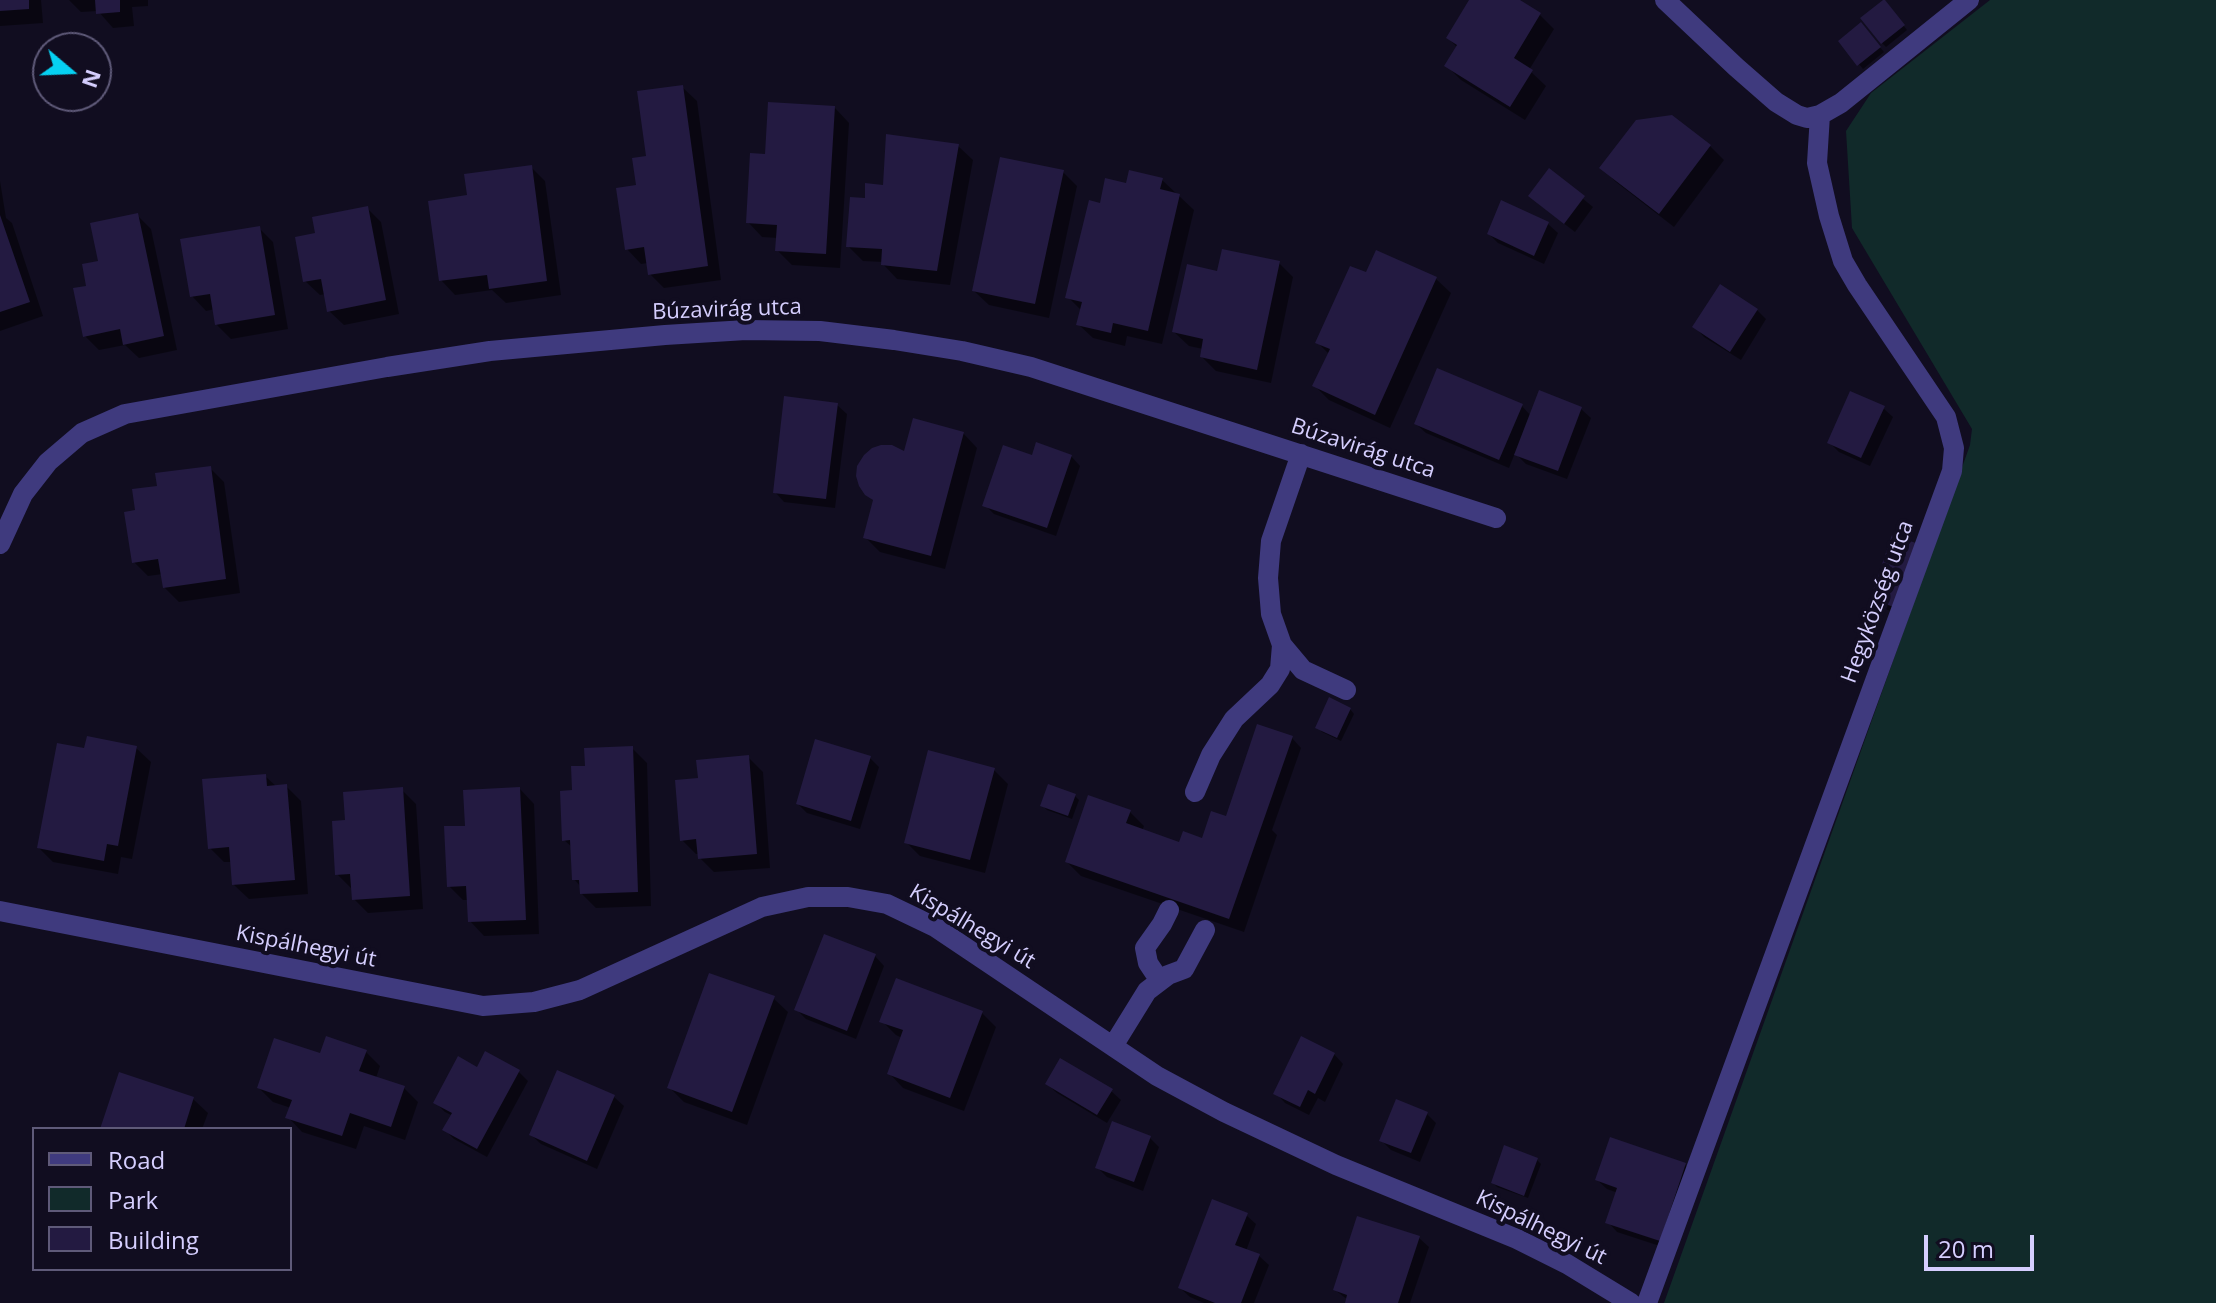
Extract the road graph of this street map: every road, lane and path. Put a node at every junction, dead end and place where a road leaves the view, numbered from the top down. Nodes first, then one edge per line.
1 (1665, 0) edge
2 (1969, 0) edge
3 (1820, 115) junction
4 (1301, 454) junction
5 (1496, 518) dead end
6 (0, 544) edge
7 (1282, 645) junction
8 (1346, 690) dead end
9 (1195, 792) dead end
10 (1169, 910) dead end
11 (0, 911) edge
12 (1205, 930) dead end
13 (1160, 981) junction
14 (1113, 1046) junction
15 (1631, 1303) edge
16 (1647, 1303) edge

1 - 3 street
2 - 3 street
3 - 16 street, Hegyközség utca
4 - 5 street, Búzavirág utca
4 - 6 street, Búzavirág utca
4 - 7 street
7 - 8 street
7 - 9 street
10 - 13 street
11 - 14 street, Kispálhegyi út
12 - 13 street
13 - 14 street
14 - 15 street, Kispálhegyi út

